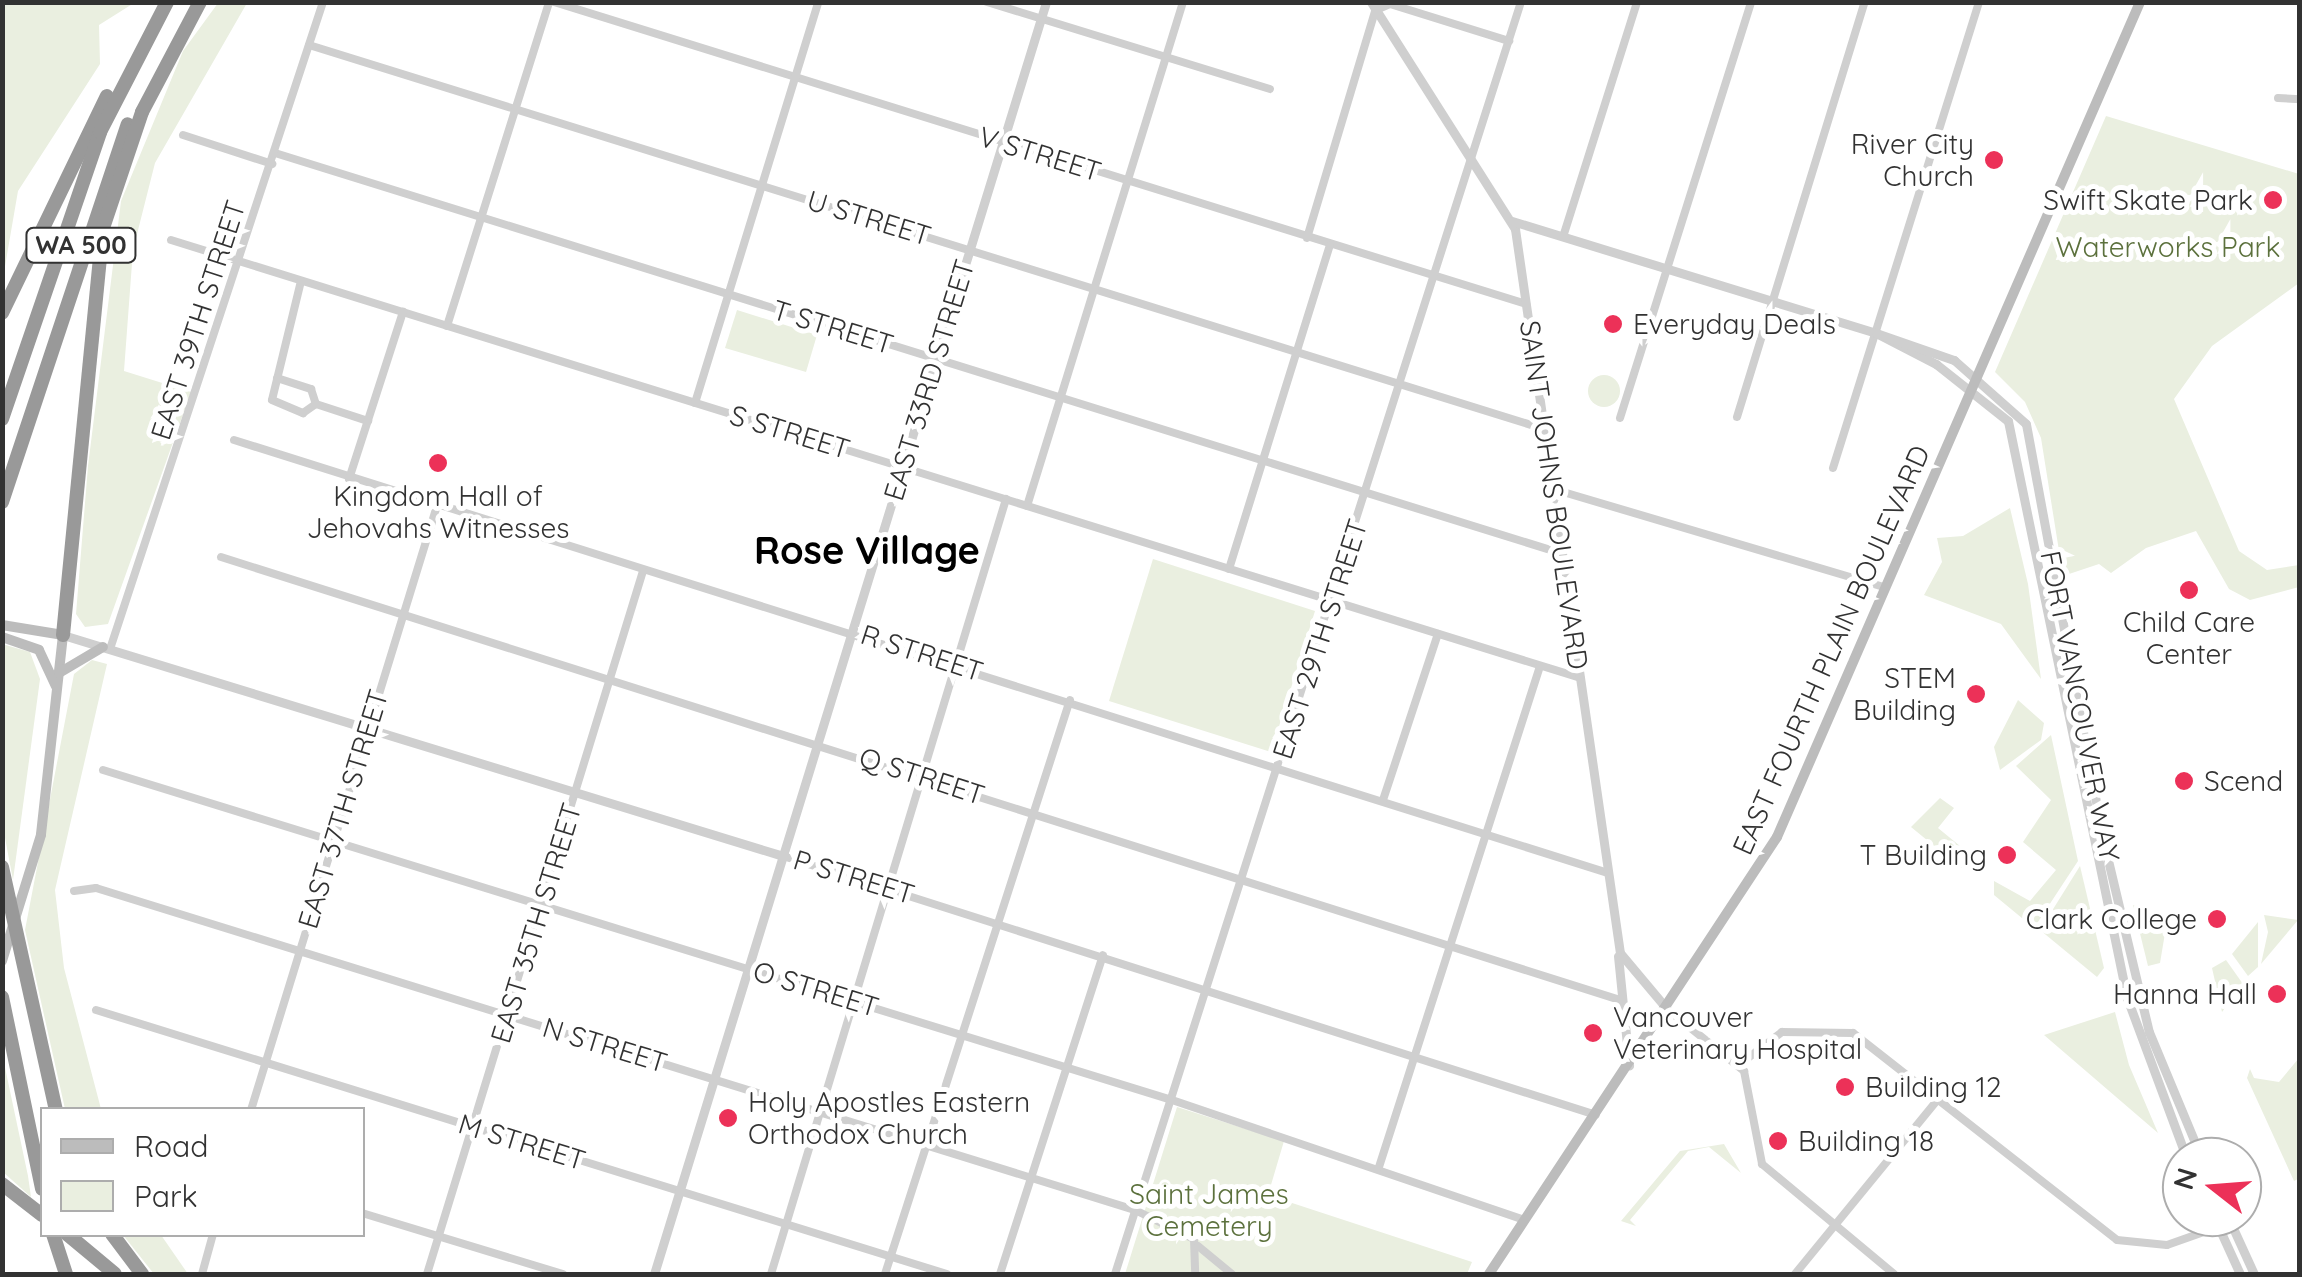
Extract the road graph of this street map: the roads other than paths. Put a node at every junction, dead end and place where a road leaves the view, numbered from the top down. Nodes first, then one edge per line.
1 (167, 2) edge
2 (198, 2) edge
3 (323, 2) edge
4 (552, 2) edge
5 (818, 2) edge
6 (987, 2) edge
7 (1046, 2) edge
8 (1182, 2) edge
9 (1521, 2) edge
10 (1637, 2) edge
11 (1751, 2) edge
12 (1866, 2) edge
13 (1979, 2) edge
14 (2140, 2) edge
15 (1375, 5) edge
16 (1041, 19) junction
17 (1509, 41) junction
18 (308, 45) junction
19 (1166, 58) junction
20 (796, 78) junction
21 (1270, 90) dead end
22 (2278, 98) dead end
23 (2300, 99) edge
24 (514, 108) junction
25 (183, 136) dead end
26 (1003, 142) junction
27 (275, 152) junction
28 (1472, 158) junction
29 (272, 164) junction
30 (1129, 182) junction
31 (762, 185) junction
32 (481, 217) junction
33 (1512, 222) junction
34 (1563, 237) junction
35 (1307, 238) junction
36 (171, 240) dead end
37 (1330, 245) junction
38 (970, 250) junction
39 (244, 263) junction
40 (1667, 269) junction
41 (1434, 278) junction
42 (301, 281) junction
43 (1094, 288) junction
44 (728, 294) junction
45 (1773, 302) junction
46 (1526, 304) junction
47 (403, 312) junction
48 (2, 313) edge
49 (447, 326) junction
50 (1876, 334) junction
51 (1296, 352) junction
52 (936, 359) junction
53 (1977, 376) junction
54 (278, 378) junction
55 (1401, 384) junction
56 (1972, 389) junction
57 (1060, 397) junction
58 (695, 403) junction
59 (316, 404) junction
60 (1736, 417) dead end
61 (1620, 418) dead end
62 (2, 420) edge
63 (368, 421) junction
64 (1544, 429) junction
65 (234, 440) dead end
66 (1262, 460) junction
67 (902, 467) junction
68 (1833, 468) dead end
69 (349, 479) junction
70 (1553, 488) junction
71 (1367, 492) junction
72 (1006, 499) junction
73 (2, 502) edge
74 (1027, 506) junction
75 (436, 510) junction
76 (1562, 554) junction
77 (222, 557) dead end
78 (1229, 569) junction
79 (643, 571) junction
80 (1884, 587) junction
81 (1333, 601) junction
82 (402, 616) junction
83 (2, 625) edge
84 (852, 631) junction
85 (63, 634) junction
86 (1438, 634) junction
87 (2, 637) edge
88 (106, 648) junction
89 (955, 664) junction
90 (1540, 666) junction
91 (58, 674) junction
92 (1581, 678) junction
93 (610, 680) junction
94 (57, 690) junction
95 (1070, 700) junction
96 (368, 728) junction
97 (818, 743) junction
98 (1279, 767) junction
99 (103, 770) dead end
100 (922, 776) junction
101 (576, 792) junction
102 (1383, 800) junction
103 (1036, 812) junction
104 (1486, 833) junction
105 (334, 841) junction
106 (783, 856) junction
107 (2, 867) edge
108 (1608, 872) junction
109 (1243, 879) junction
110 (889, 888) junction
111 (74, 890) dead end
112 (542, 905) junction
113 (1002, 923) junction
114 (1618, 943) junction
115 (1450, 945) junction
116 (299, 950) junction
117 (1104, 955) junction
118 (2, 961) edge
119 (749, 968) junction
120 (1207, 988) junction
121 (2, 997) edge
122 (1620, 1000) junction
123 (856, 1001) junction
124 (1667, 1009) junction
125 (96, 1010) dead end
126 (507, 1014) junction
127 (964, 1035) junction
128 (1415, 1054) junction
129 (265, 1063) junction
130 (1740, 1064) junction
131 (1629, 1065) junction
132 (1067, 1067) junction
133 (714, 1078) junction
134 (1939, 1098) junction
135 (1172, 1100) junction
136 (55, 1107) edge
137 (252, 1107) edge
138 (822, 1112) junction
139 (1596, 1115) junction
140 (472, 1127) junction
141 (2178, 1137) edge
142 (2193, 1137) edge
143 (926, 1145) junction
144 (1379, 1168) junction
145 (40, 1176) edge
146 (1031, 1178) junction
147 (2, 1184) edge
148 (680, 1192) junction
149 (1136, 1210) junction
150 (40, 1213) edge
151 (365, 1213) edge
152 (1525, 1220) junction
153 (786, 1225) junction
154 (1836, 1226) junction
155 (439, 1236) junction
156 (54, 1237) edge
157 (71, 1237) edge
158 (114, 1237) edge
159 (212, 1237) edge
160 (2185, 1237) edge
161 (2223, 1237) edge
162 (2237, 1237) edge
163 (1198, 1246) junction
164 (890, 1257) junction
165 (66, 1274) edge
166 (115, 1274) edge
167 (142, 1274) edge
168 (202, 1274) edge
169 (427, 1274) edge
170 (563, 1274) edge
171 (654, 1274) edge
172 (770, 1274) edge
173 (885, 1274) edge
174 (947, 1274) edge
175 (1000, 1274) edge
176 (1114, 1274) edge
177 (1194, 1274) edge
178 (1232, 1274) edge
179 (1488, 1274) edge
180 (1795, 1274) edge
181 (1894, 1274) edge
182 (2240, 1274) edge
183 (2254, 1274) edge

1 - 48 highway
1 - 62 highway, WA 500
2 - 73 highway, WA 500
2 - 85 highway
3 - 18 street, EAST 39TH STREET
4 - 20 street, V STREET
4 - 24 street
5 - 20 street
6 - 16 street
7 - 16 street, EAST 33RD STREET
8 - 19 street
9 - 17 street, EAST 29TH STREET
10 - 34 street
11 - 40 street
12 - 45 street
13 - 50 street
14 - 53 main road, EAST FOURTH PLAIN BOULEVARD
15 - 17 street
15 - 28 street, SAINT JOHNS BOULEVARD
15 - 35 street
16 - 19 street
16 - 26 street, EAST 33RD STREET
17 - 28 street, EAST 29TH STREET
18 - 24 street, U STREET
18 - 27 street, EAST 39TH STREET
19 - 21 street
19 - 30 street
20 - 26 street, V STREET
20 - 31 street
22 - 23 street
24 - 31 street, U STREET
24 - 32 street
25 - 29 street
26 - 30 street, V STREET
26 - 38 street, EAST 33RD STREET
27 - 29 street, EAST 39TH STREET
27 - 32 street, T STREET
28 - 33 street, SAINT JOHNS BOULEVARD
28 - 41 street, EAST 29TH STREET
29 - 39 street, EAST 39TH STREET
30 - 35 street, V STREET
30 - 43 street
31 - 38 street, U STREET
31 - 44 street
32 - 44 street, T STREET
32 - 49 street
33 - 34 street, FORT VANCOUVER WAY
33 - 46 street, SAINT JOHNS BOULEVARD
34 - 40 street, FORT VANCOUVER WAY
35 - 37 street, V STREET
36 - 39 street, S STREET
37 - 41 street, V STREET
37 - 51 street
38 - 43 street, U STREET
38 - 52 street, EAST 33RD STREET
39 - 42 street, S STREET
39 - 88 street, EAST 39TH STREET
40 - 45 street, FORT VANCOUVER WAY
40 - 61 street
41 - 46 street, V STREET
41 - 55 street, EAST 29TH STREET
42 - 47 street, S STREET
42 - 54 street
43 - 51 street, U STREET
43 - 57 street
44 - 52 street, T STREET
44 - 58 street
45 - 50 street, FORT VANCOUVER WAY
45 - 60 street
46 - 64 street, SAINT JOHNS BOULEVARD
47 - 49 street, S STREET
47 - 63 street
49 - 58 street, S STREET
50 - 53 street, FORT VANCOUVER WAY
50 - 56 street, FORT VANCOUVER WAY
50 - 68 street
51 - 55 street, U STREET
51 - 66 street
52 - 57 street, T STREET
52 - 67 street, EAST 33RD STREET
53 - 56 main road, EAST FOURTH PLAIN BOULEVARD
53 - 142 street, FORT VANCOUVER WAY
54 - 59 street
54 - 59 street
55 - 64 street, U STREET
55 - 71 street, EAST 29TH STREET
56 - 80 main road, EAST FOURTH PLAIN BOULEVARD
56 - 141 street, FORT VANCOUVER WAY
57 - 66 street, T STREET
57 - 74 street
58 - 67 street, S STREET
59 - 63 street
63 - 69 street
64 - 70 street, SAINT JOHNS BOULEVARD
65 - 69 street, R STREET
66 - 71 street, T STREET
66 - 78 street
67 - 72 street, S STREET
67 - 84 street, EAST 33RD STREET
69 - 75 street, R STREET
70 - 76 street, SAINT JOHNS BOULEVARD
70 - 80 street
71 - 76 street, T STREET
71 - 81 street, EAST 29TH STREET
72 - 74 street, S STREET
72 - 89 street
74 - 78 street, S STREET
75 - 79 street, R STREET
75 - 82 street, EAST 37TH STREET
76 - 92 street, SAINT JOHNS BOULEVARD
77 - 82 street, Q STREET
78 - 81 street, S STREET
79 - 84 street, R STREET
79 - 93 street, EAST 35TH STREET
80 - 124 main road, EAST FOURTH PLAIN BOULEVARD
81 - 86 street, S STREET
81 - 98 street, EAST 29TH STREET
82 - 93 street, Q STREET
82 - 96 street, EAST 37TH STREET
83 - 85 main road
84 - 89 street, R STREET
84 - 97 street, EAST 33RD STREET
85 - 88 street, P STREET
85 - 91 main road
86 - 90 street, S STREET
86 - 102 street
87 - 94 main road
88 - 91 main road
88 - 96 street, P STREET
89 - 95 street, R STREET
89 - 100 street
90 - 92 street, S STREET
90 - 104 street
91 - 94 main road
92 - 108 street, SAINT JOHNS BOULEVARD
93 - 97 street, Q STREET
93 - 101 street, EAST 35TH STREET
94 - 118 main road
95 - 98 street, R STREET
95 - 103 street
96 - 101 street, P STREET
96 - 105 street, EAST 37TH STREET
97 - 100 street, Q STREET
97 - 106 street, EAST 33RD STREET
98 - 102 street, R STREET
98 - 109 street, EAST 29TH STREET
99 - 105 street, O STREET
100 - 103 street, Q STREET
100 - 110 street
101 - 106 street, P STREET
101 - 112 street, EAST 35TH STREET
102 - 104 street, R STREET
103 - 109 street, Q STREET
103 - 113 street
104 - 108 street, R STREET
104 - 115 street
105 - 112 street, O STREET
105 - 116 street, EAST 37TH STREET
106 - 110 street, P STREET
106 - 119 street, EAST 33RD STREET
107 - 136 highway
108 - 114 street, SAINT JOHNS BOULEVARD
109 - 115 street, Q STREET
109 - 120 street, EAST 29TH STREET
110 - 113 street, P STREET
110 - 123 street
111 - 116 street, N STREET
112 - 119 street, O STREET
112 - 126 street, EAST 35TH STREET
113 - 117 street, P STREET
113 - 127 street
114 - 122 street
114 - 124 street, SAINT JOHNS BOULEVARD
115 - 122 street, Q STREET
115 - 128 street
116 - 126 street, N STREET
116 - 129 street, EAST 37TH STREET
117 - 120 street, P STREET
117 - 132 street
119 - 123 street, O STREET
119 - 133 street, EAST 33RD STREET
120 - 128 street, P STREET
120 - 135 street, EAST 29TH STREET
121 - 145 highway
122 - 131 street
123 - 127 street, O STREET
123 - 138 street
124 - 130 street
124 - 131 main road, EAST FOURTH PLAIN BOULEVARD
125 - 129 street, M STREET
126 - 133 street, N STREET
126 - 140 street, EAST 35TH STREET
127 - 132 street, O STREET
127 - 143 street
128 - 139 street, P STREET
128 - 144 street
129 - 137 street, EAST 37TH STREET
129 - 140 street, M STREET
130 - 134 street
130 - 154 street
131 - 139 main road, EAST FOURTH PLAIN BOULEVARD
132 - 135 street, O STREET
132 - 146 street
133 - 138 street, N STREET
133 - 148 street, EAST 33RD STREET
134 - 154 street
134 - 160 street
135 - 144 street, O STREET
135 - 149 street, EAST 29TH STREET
138 - 143 street, N STREET
138 - 153 street
139 - 152 main road, EAST FOURTH PLAIN BOULEVARD
140 - 148 street, M STREET
140 - 155 street, EAST 35TH STREET
143 - 146 street, N STREET
143 - 164 street
144 - 152 street, O STREET
146 - 149 street, N STREET
146 - 175 street
147 - 150 highway
148 - 153 street, M STREET
148 - 171 street, EAST 33RD STREET
149 - 163 street, N STREET
149 - 176 street, EAST 29TH STREET
151 - 155 street
152 - 179 main road, EAST FOURTH PLAIN BOULEVARD
153 - 164 street, M STREET
153 - 172 street
154 - 180 street
154 - 181 street
155 - 169 street, EAST 35TH STREET
155 - 170 street
156 - 165 highway
157 - 166 highway
158 - 167 highway
159 - 168 street
161 - 182 street
162 - 183 street
163 - 177 street
163 - 178 street, N STREET
164 - 173 street
164 - 174 street, M STREET

